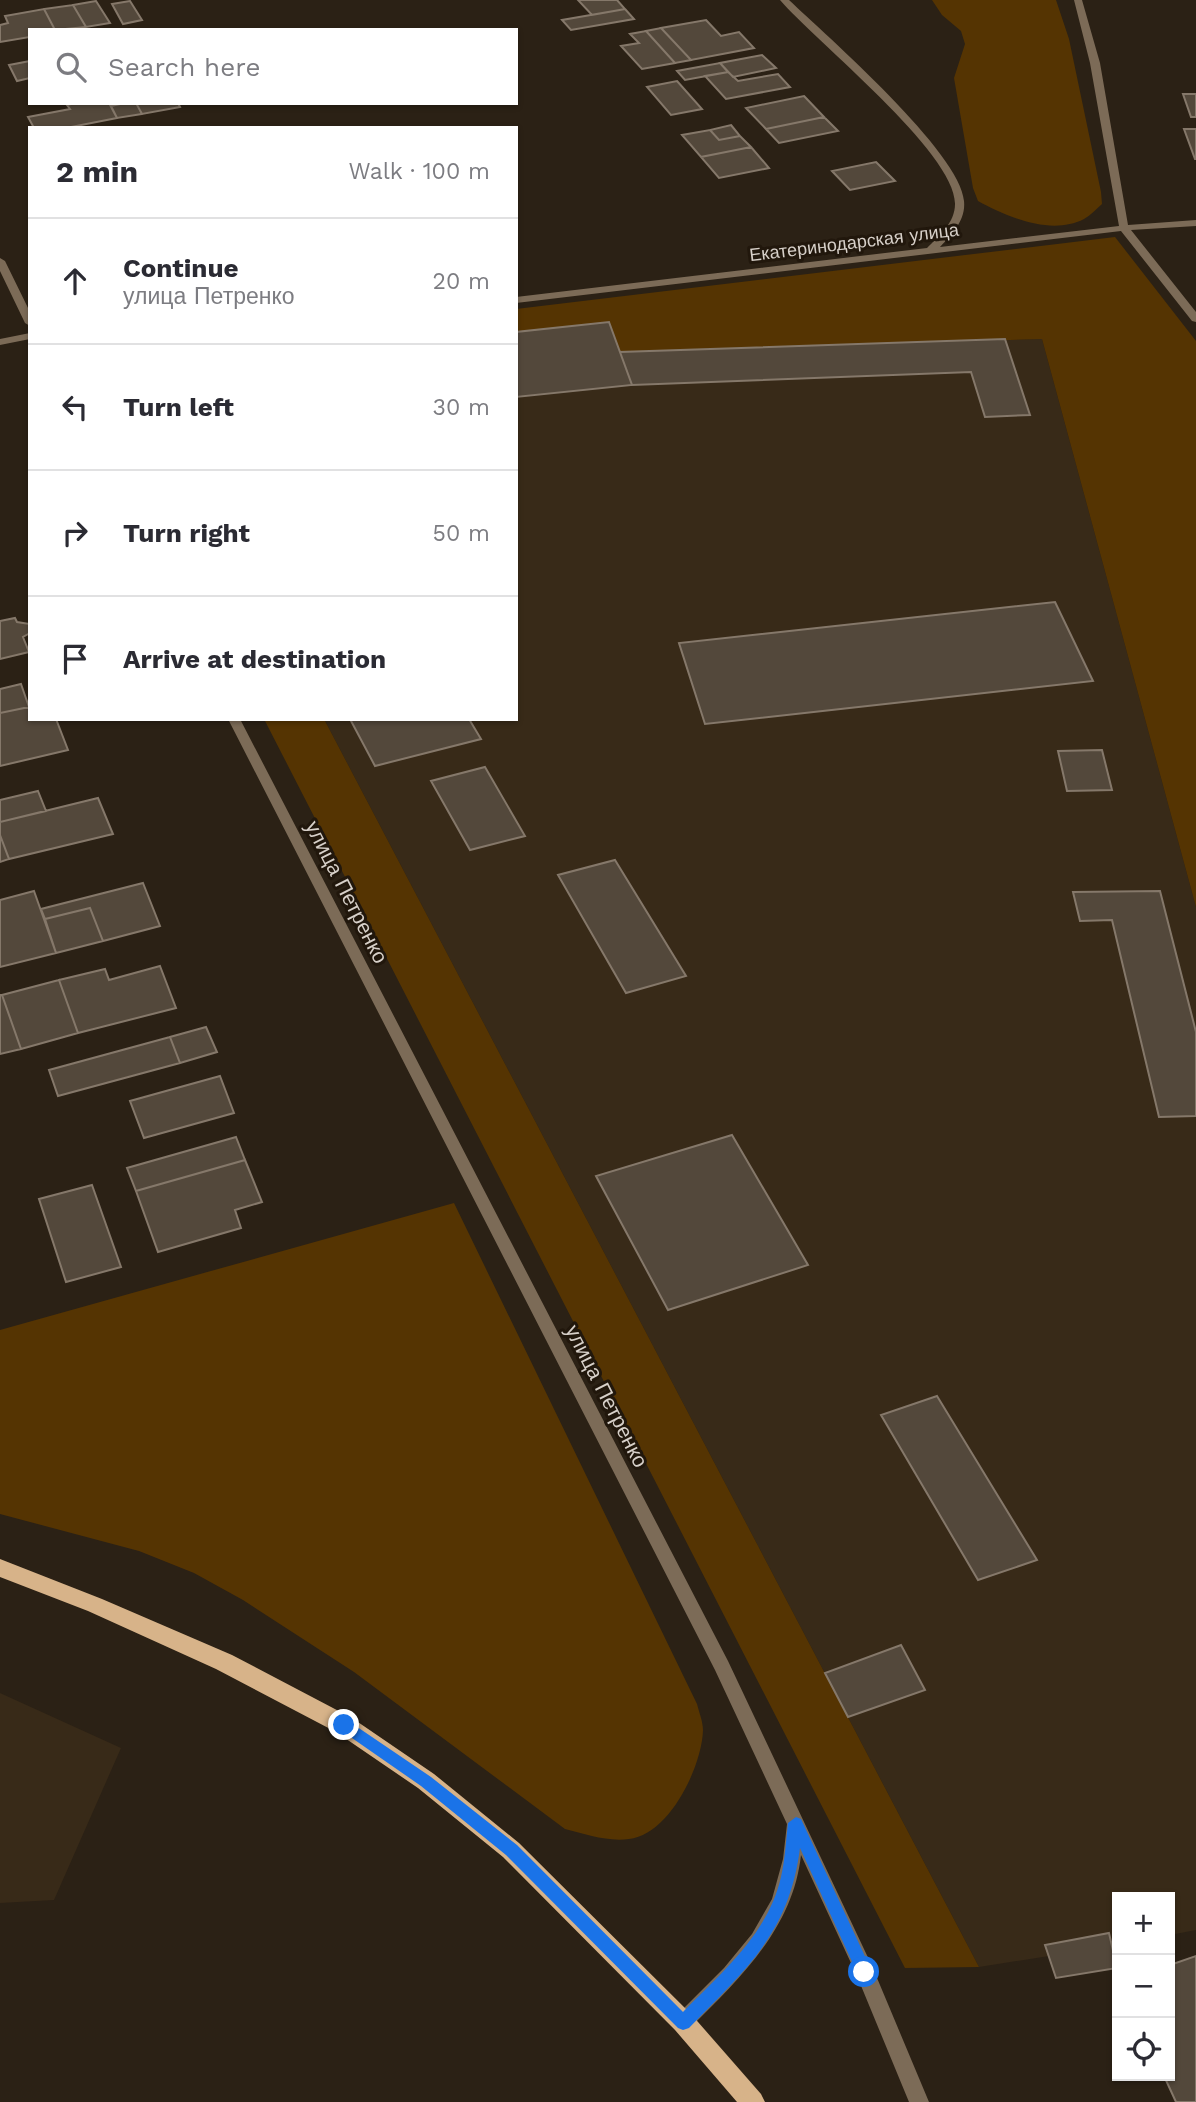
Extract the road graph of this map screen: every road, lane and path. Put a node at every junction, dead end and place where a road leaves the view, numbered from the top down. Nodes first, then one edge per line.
1 (784, 0) edge
2 (1078, 0) edge
3 (1196, 223) edge
4 (1124, 228) junction
5 (930, 251) junction
6 (0, 261) edge
7 (518, 300) edge
8 (28, 319) edge
9 (1196, 319) edge
10 (28, 336) edge
11 (0, 342) edge
12 (235, 721) edge
13 (0, 1568) edge
14 (796, 1823) junction
15 (683, 2022) junction
16 (753, 2102) edge
17 (919, 2102) edge

1 - 5 street
2 - 4 street
3 - 4 street, Екатеринодарская улица
4 - 5 street, Екатеринодарская улица
4 - 9 street
5 - 7 street, Екатеринодарская улица
6 - 8 street
10 - 11 street
12 - 14 street, улица Петренко
13 - 15 main road
14 - 15 street
14 - 17 street, улица Петренко
15 - 16 main road

